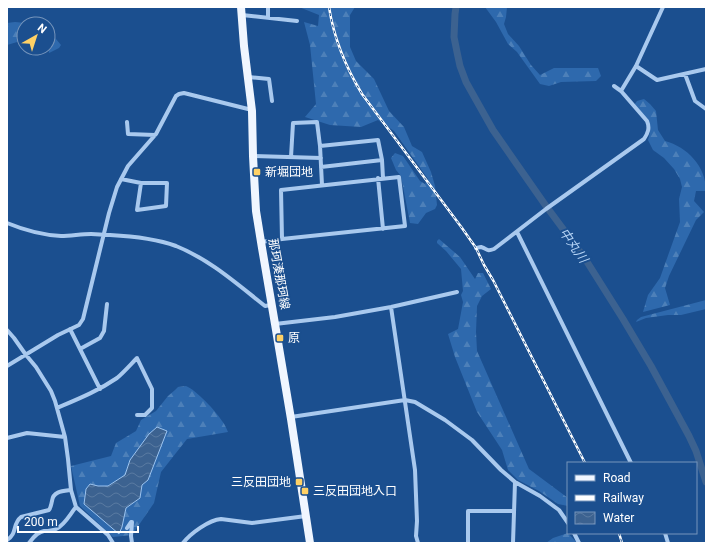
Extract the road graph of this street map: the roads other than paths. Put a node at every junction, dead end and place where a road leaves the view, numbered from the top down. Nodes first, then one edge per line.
1 (268, 7) edge
2 (663, 7) edge
3 (242, 11) edge
4 (268, 18) junction
5 (297, 21) dead end
6 (636, 66) junction
7 (706, 69) edge
8 (685, 74) junction
9 (248, 77) junction
10 (614, 86) dead end
11 (621, 91) junction
12 (272, 101) dead end
13 (706, 109) edge
14 (252, 110) junction
15 (128, 122) dead end
16 (155, 135) junction
17 (320, 146) junction
18 (252, 156) junction
19 (291, 157) junction
20 (321, 158) junction
21 (382, 160) junction
22 (321, 167) junction
23 (378, 178) junction
24 (383, 178) junction
25 (121, 179) junction
26 (141, 183) junction
27 (322, 185) junction
28 (7, 223) edge
29 (383, 229) junction
30 (517, 232) junction
31 (104, 235) junction
32 (282, 239) junction
33 (261, 242) junction
34 (476, 248) dead end
35 (457, 292) dead end
36 (107, 304) dead end
37 (272, 305) junction
38 (391, 307) junction
39 (275, 324) junction
40 (70, 329) junction
41 (7, 330) edge
42 (80, 349) junction
43 (26, 355) junction
44 (7, 366) edge
45 (100, 389) junction
46 (405, 400) junction
47 (57, 408) junction
48 (137, 415) dead end
49 (291, 416) junction
50 (65, 437) junction
51 (7, 438) edge
52 (631, 462) edge
53 (515, 482) junction
54 (71, 490) junction
55 (76, 507) junction
56 (513, 512) junction
57 (306, 516) junction
58 (567, 522) edge
59 (127, 528) dead end
60 (574, 534) edge
61 (7, 540) edge
62 (111, 542) edge
63 (29, 543) edge
64 (132, 543) edge
65 (183, 543) edge
66 (310, 543) edge
67 (418, 543) edge
68 (468, 543) edge
69 (513, 543) edge
70 (579, 543) edge

1 - 4 street
2 - 6 street
3 - 4 street
3 - 9 main road, 那珂湊那珂線
4 - 5 street
6 - 8 street
6 - 11 street
7 - 8 street
8 - 13 street
9 - 12 street
9 - 14 main road, 那珂湊那珂線
10 - 11 street
11 - 30 street
14 - 16 street
14 - 18 main road, 那珂湊那珂線
15 - 16 street
16 - 25 street
17 - 19 street
17 - 20 street
17 - 21 street
18 - 19 street
18 - 33 main road, 那珂湊那珂線
19 - 20 street
20 - 22 street
21 - 22 street
21 - 24 street
22 - 27 street
23 - 24 street
23 - 27 street
23 - 29 street
24 - 29 street
25 - 26 street
25 - 31 street
26 - 26 street
27 - 32 street
28 - 31 street
29 - 32 street
30 - 34 street
30 - 52 street
31 - 37 street
31 - 40 street
32 - 33 street
33 - 37 main road, 那珂湊那珂線
35 - 38 street
36 - 42 street
37 - 39 main road, 那珂湊那珂線
38 - 39 street
38 - 46 street
39 - 49 main road, 那珂湊那珂線
40 - 42 street
40 - 43 street
41 - 43 street
42 - 45 street
43 - 44 street
43 - 47 street
45 - 47 street
45 - 48 street
46 - 49 street
46 - 53 street
46 - 67 street
47 - 50 street
49 - 57 main road, 那珂湊那珂線
50 - 51 street
50 - 54 street
53 - 56 street
53 - 58 street
54 - 55 street
54 - 61 street
55 - 62 street
55 - 63 street
56 - 68 street
56 - 69 street
57 - 65 street
57 - 66 main road, 那珂湊那珂線
59 - 64 street
60 - 70 street

